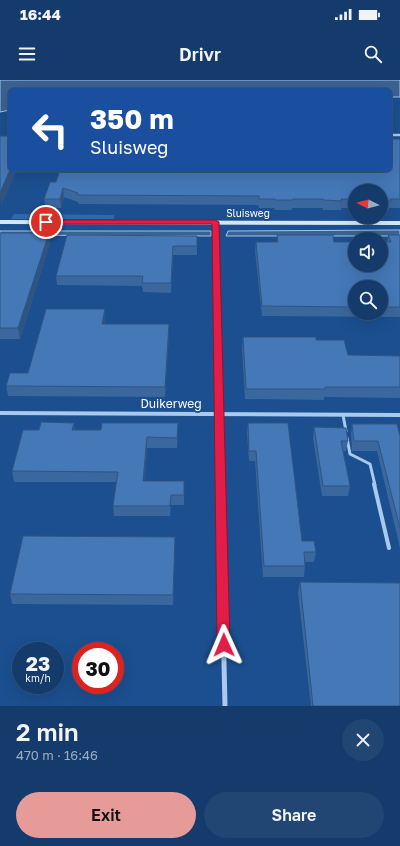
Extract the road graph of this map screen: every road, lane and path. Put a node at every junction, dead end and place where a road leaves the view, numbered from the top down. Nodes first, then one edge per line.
1 (0, 222) edge
2 (215, 222) junction
3 (400, 223) edge
4 (0, 414) edge
5 (219, 414) junction
6 (343, 415) junction
7 (400, 415) edge
8 (389, 548) dead end
9 (225, 706) edge

1 - 2 street, Sluisweg
2 - 3 street, Sluisweg
2 - 5 street
4 - 5 street, Duikerweg
5 - 6 street, Duikerweg
5 - 9 street
6 - 7 street, Duikerweg
6 - 8 lane

